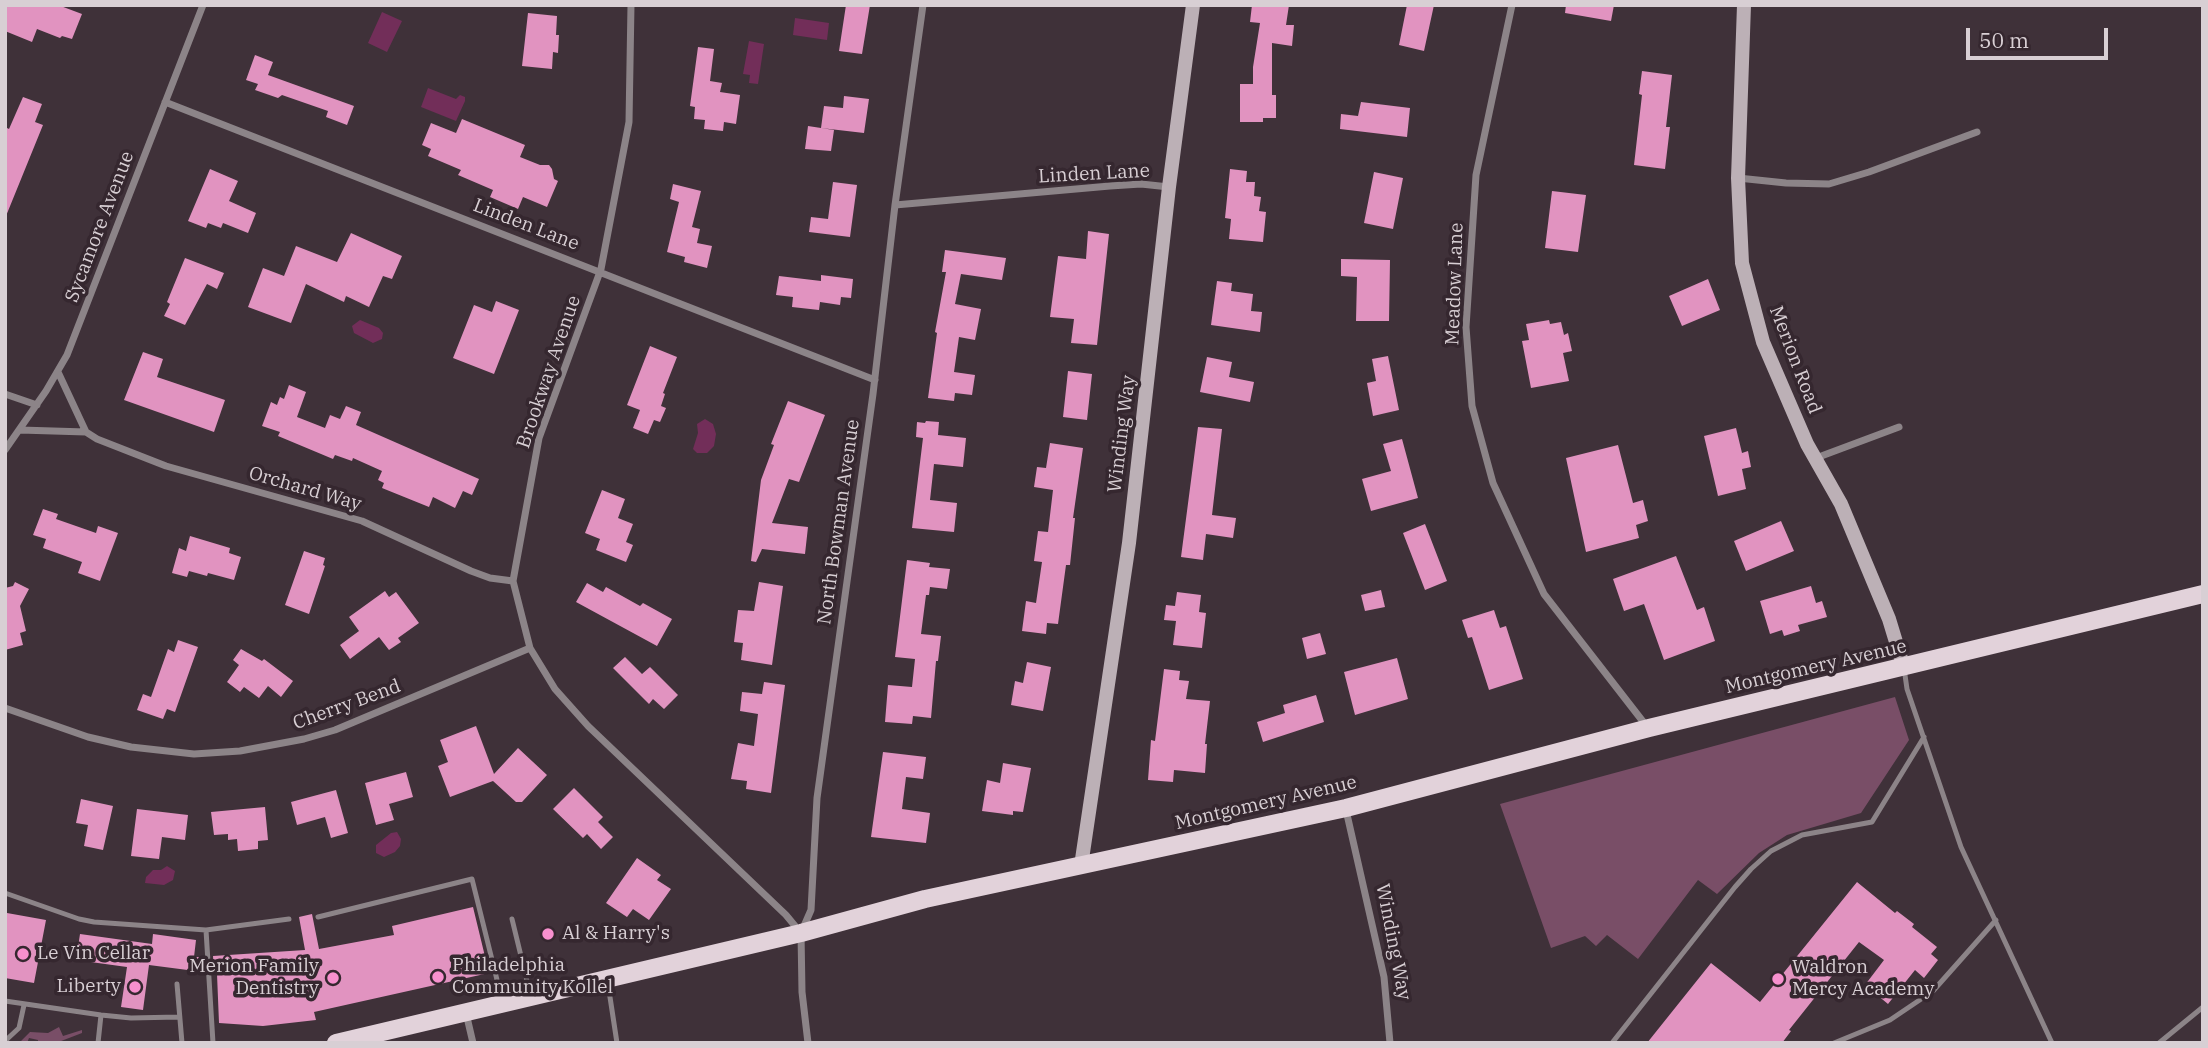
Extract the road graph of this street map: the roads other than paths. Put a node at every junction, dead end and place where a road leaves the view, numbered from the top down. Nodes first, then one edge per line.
1 (203, 5) edge
2 (631, 5) edge
3 (923, 5) edge
4 (1194, 5) edge
5 (1513, 5) edge
6 (1744, 5) edge
7 (165, 102) junction
8 (1977, 132) dead end
9 (1738, 178) junction
10 (1169, 187) junction
11 (895, 205) junction
12 (601, 271) junction
13 (58, 372) junction
14 (875, 380) junction
15 (5, 394) edge
16 (37, 405) junction
17 (1899, 427) dead end
18 (20, 430) junction
19 (86, 432) junction
20 (5, 450) edge
21 (1816, 458) junction
22 (513, 581) junction
23 (2203, 594) edge
24 (530, 648) junction
25 (1903, 665) junction
26 (5, 708) edge
27 (1649, 728) junction
28 (1924, 737) junction
29 (1346, 808) junction
30 (1082, 866) junction
31 (5, 893) edge
32 (318, 917) dead end
33 (289, 919) dead end
34 (512, 919) dead end
35 (1996, 920) junction
36 (206, 930) junction
37 (801, 933) junction
38 (607, 977) junction
39 (177, 984) dead end
40 (530, 996) junction
41 (5, 1001) edge
42 (503, 1003) junction
43 (24, 1004) junction
44 (2203, 1007) edge
45 (466, 1012) junction
46 (101, 1015) junction
47 (178, 1017) junction
48 (473, 1040) edge
49 (5, 1041) edge
50 (98, 1043) edge
51 (182, 1043) edge
52 (213, 1043) edge
53 (336, 1043) edge
54 (464, 1043) edge
55 (617, 1043) edge
56 (808, 1043) edge
57 (1390, 1043) edge
58 (1612, 1043) edge
59 (1834, 1043) edge
60 (2052, 1043) edge
61 (2159, 1043) edge

1 - 7 street, Sycamore Avenue
2 - 12 street, Brookway Avenue
3 - 11 street, North Bowman Avenue
4 - 10 street, Winding Way
5 - 27 street, Meadow Lane
6 - 9 street, Merion Road
7 - 12 street, Linden Lane
7 - 13 street, Sycamore Avenue
8 - 9 street
9 - 21 street, Merion Road
10 - 11 street, Linden Lane
10 - 30 street, Winding Way
11 - 14 street, North Bowman Avenue
12 - 14 street, Linden Lane
12 - 22 street, Brookway Avenue
13 - 16 street, Sycamore Avenue
13 - 19 street
14 - 37 street, North Bowman Avenue
15 - 16 street
16 - 18 street, Sycamore Avenue
17 - 21 street
18 - 19 street, Orchard Way
18 - 20 street, Sycamore Avenue
19 - 22 street, Orchard Way
21 - 25 street, Merion Road
22 - 24 street, Brookway Avenue
23 - 25 main road, Montgomery Avenue
24 - 26 street, Cherry Bend
24 - 37 street, Brookway Avenue
25 - 27 main road, Montgomery Avenue
25 - 28 lane
27 - 29 main road, Montgomery Avenue
28 - 35 lane
28 - 58 lane
29 - 30 main road, Montgomery Avenue
29 - 57 street, Winding Way
30 - 37 main road, Montgomery Avenue
31 - 36 lane
32 - 42 lane
33 - 36 lane
34 - 40 lane
35 - 59 lane
35 - 60 lane
36 - 52 lane
37 - 38 main road, Montgomery Avenue
37 - 56 street, North Bowman Avenue
38 - 40 main road, Montgomery Avenue
38 - 55 lane
39 - 47 lane
40 - 42 main road, Montgomery Avenue
41 - 43 lane
42 - 45 main road, Montgomery Avenue
43 - 46 lane
43 - 49 lane
44 - 61 lane
45 - 48 street
45 - 53 main road, Montgomery Avenue
46 - 47 lane
46 - 50 lane
47 - 51 lane
48 - 54 street

